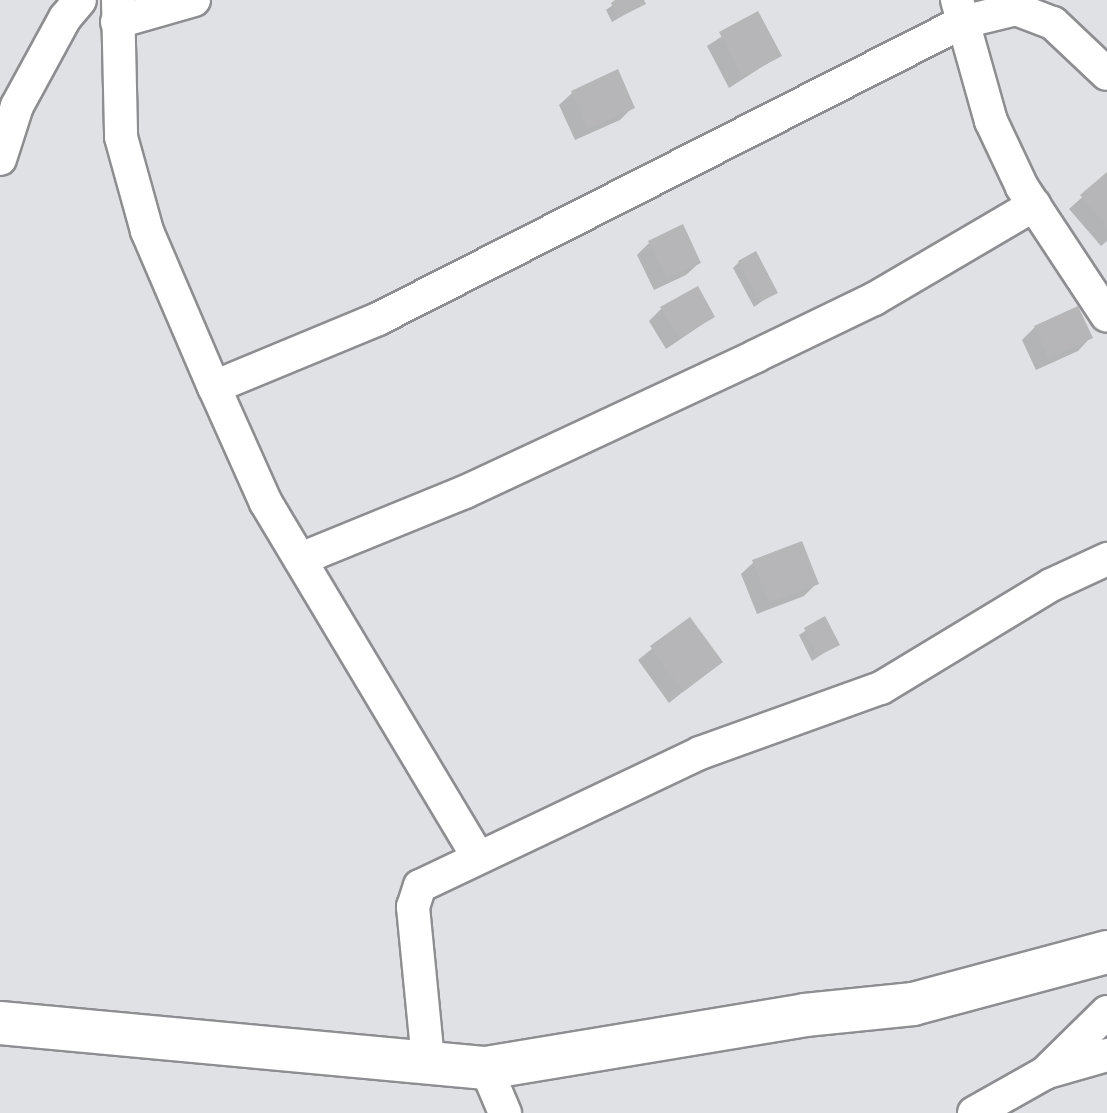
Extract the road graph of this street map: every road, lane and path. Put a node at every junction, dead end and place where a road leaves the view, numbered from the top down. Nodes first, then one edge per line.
1 (80, 0) edge
2 (194, 0) edge
3 (117, 11) edge
4 (960, 11) edge
5 (1107, 74) edge
6 (0, 159) edge
7 (1034, 205) junction
8 (1107, 316) edge
9 (214, 387) junction
10 (303, 558) junction
11 (1107, 559) edge
12 (478, 857) junction
13 (1107, 952) edge
14 (1107, 1012) edge
15 (0, 1023) edge
16 (1107, 1055) edge
17 (428, 1060) junction
18 (486, 1068) junction
19 (1045, 1073) junction
20 (505, 1113) edge
21 (974, 1113) edge

1 - 6 street
2 - 3 street
3 - 9 street
4 - 5 street
4 - 7 street
4 - 9 street
7 - 8 street
7 - 10 street
9 - 10 street
10 - 12 street
11 - 12 street
12 - 17 street
13 - 18 street
14 - 19 street
15 - 17 street
16 - 19 street
17 - 18 street
18 - 20 street
19 - 21 street

